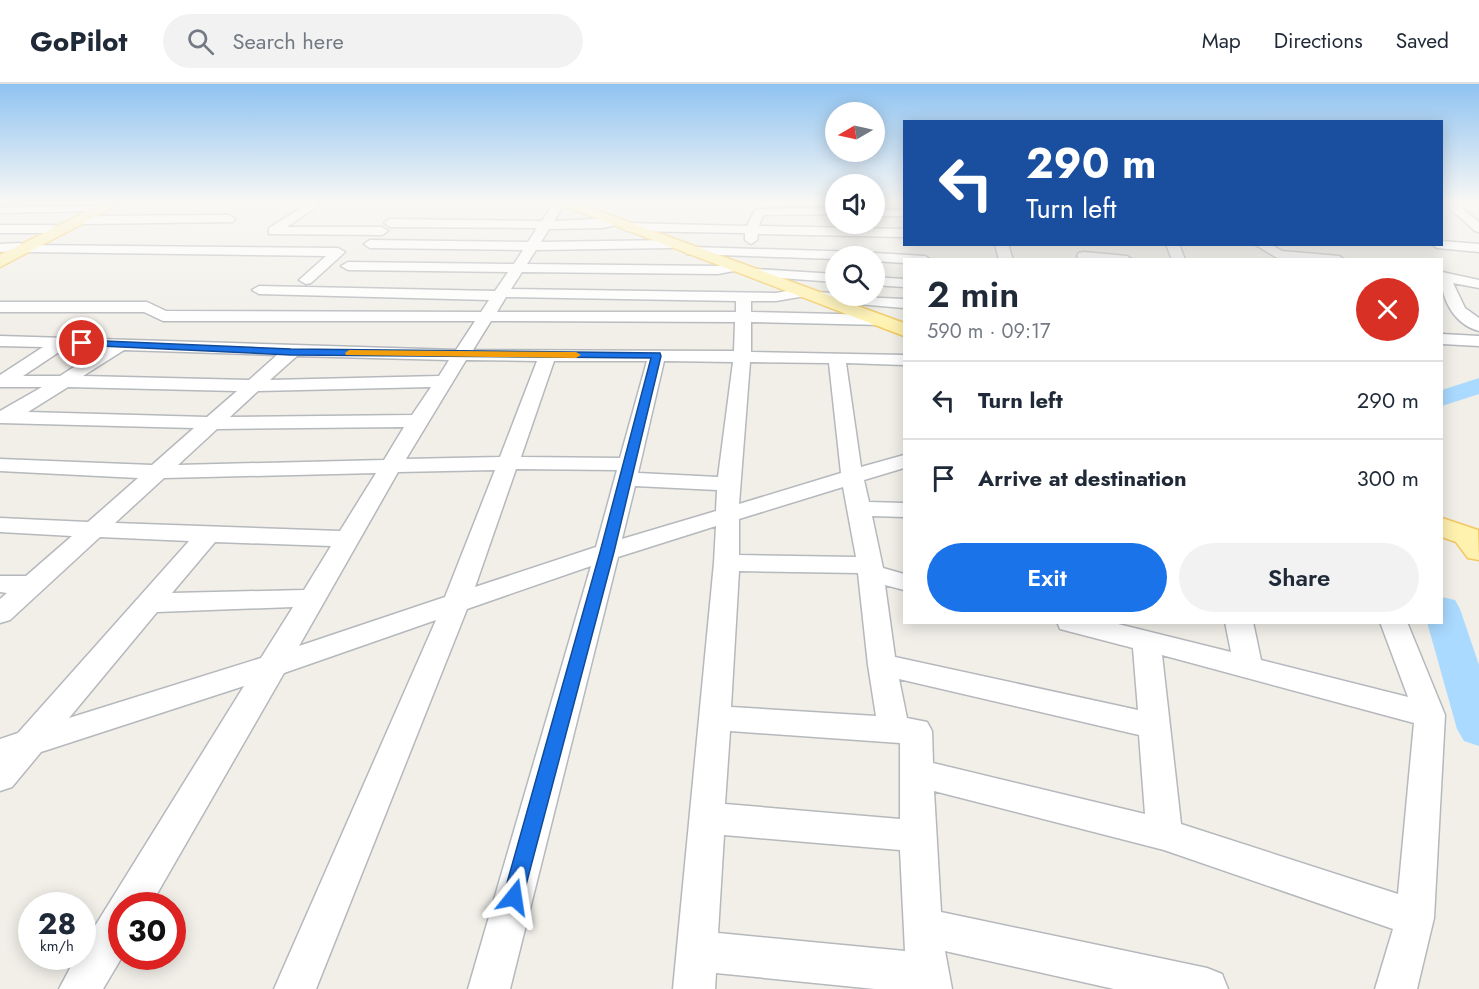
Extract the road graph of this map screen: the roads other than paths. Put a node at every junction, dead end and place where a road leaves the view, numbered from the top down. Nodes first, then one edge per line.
1 (28, 245) edge
2 (29, 245) edge
3 (369, 245) edge
4 (471, 245) edge
5 (586, 245) edge
6 (675, 245) edge
7 (751, 245) edge
8 (804, 245) edge
9 (880, 245) edge
10 (533, 246) junction
11 (1263, 246) edge
12 (1327, 246) edge
13 (0, 248) edge
14 (24, 248) junction
15 (1479, 248) edge
16 (692, 251) junction
17 (751, 251) junction
18 (1433, 252) edge
19 (809, 254) junction
20 (825, 255) edge
21 (0, 256) edge
22 (1084, 256) dead end
23 (885, 258) edge
24 (893, 258) junction
25 (1106, 258) edge
26 (1315, 258) edge
27 (1344, 258) edge
28 (903, 259) edge
29 (0, 262) edge
30 (348, 266) junction
31 (734, 267) junction
32 (518, 268) junction
33 (756, 273) junction
34 (825, 277) edge
35 (306, 280) dead end
36 (885, 282) edge
37 (903, 283) edge
38 (1443, 283) edge
39 (1479, 284) edge
40 (259, 290) dead end
41 (322, 291) junction
42 (501, 294) junction
43 (807, 294) junction
44 (903, 303) edge
45 (0, 307) edge
46 (744, 307) junction
47 (1443, 310) edge
48 (1459, 311) junction
49 (1479, 313) edge
50 (297, 317) junction
51 (486, 318) junction
52 (882, 320) junction
53 (1479, 326) edge
54 (903, 330) edge
55 (1443, 339) edge
56 (0, 341) edge
57 (1479, 341) edge
58 (62, 342) junction
59 (123, 343) junction
60 (264, 349) junction
61 (291, 352) junction
62 (462, 355) junction
63 (548, 355) junction
64 (657, 356) junction
65 (742, 356) junction
66 (837, 357) junction
67 (903, 360) edge
68 (64, 381) junction
69 (444, 381) junction
70 (1, 382) edge
71 (254, 386) junction
72 (3, 419) edge
73 (418, 421) junction
74 (211, 423) junction
75 (903, 461) edge
76 (508, 463) junction
77 (0, 465) edge
78 (392, 465) junction
79 (627, 471) junction
80 (159, 472) junction
81 (852, 477) junction
82 (728, 484) junction
83 (859, 509) junction
84 (903, 510) edge
85 (728, 514) junction
86 (0, 525) edge
87 (1443, 527) edge
88 (95, 529) junction
89 (208, 536) junction
90 (349, 539) junction
91 (1479, 550) edge
92 (607, 552) junction
93 (727, 563) junction
94 (870, 569) junction
95 (903, 582) edge
96 (0, 584) edge
97 (32, 585) junction
98 (313, 598) junction
99 (150, 603) junction
100 (456, 604) junction
101 (0, 614) edge
102 (1078, 624) edge
103 (1239, 624) edge
104 (1394, 624) edge
105 (1147, 642) junction
106 (882, 665) junction
107 (271, 666) junction
108 (1248, 667) junction
109 (1430, 715) junction
110 (715, 718) junction
111 (1155, 726) junction
112 (894, 730) junction
113 (30, 743) junction
114 (0, 752) edge
115 (917, 773) junction
116 (0, 777) edge
117 (707, 818) junction
118 (1164, 834) junction
119 (917, 836) junction
120 (137, 892) edge
121 (1415, 918) junction
122 (922, 927) junction
123 (108, 942) edge
124 (696, 970) edge
125 (929, 982) edge
126 (80, 989) edge
127 (295, 989) edge
128 (489, 989) edge
129 (1207, 989) edge
130 (1396, 989) edge

1 - 14 main road
2 - 14 main road
3 - 30 street
4 - 10 street
5 - 10 street
6 - 16 main road
7 - 17 street
8 - 19 street
9 - 24 street
10 - 32 street
11 - 26 street
12 - 27 street
13 - 14 street
14 - 21 main road
14 - 29 main road
14 - 35 street
15 - 18 street
16 - 17 street
16 - 31 main road
17 - 19 street
19 - 20 street
22 - 25 street
23 - 24 street
24 - 28 street
30 - 32 street
30 - 41 street
31 - 32 street
31 - 33 main road
32 - 42 street
33 - 34 street
33 - 43 main road
36 - 37 street
38 - 39 street
38 - 48 street
40 - 41 street
41 - 42 street
41 - 50 street
42 - 46 street
42 - 51 street
43 - 44 street
43 - 46 street
43 - 52 main road
45 - 50 street
46 - 51 street
46 - 52 street
46 - 65 street
47 - 48 street
48 - 49 street
48 - 53 street
50 - 51 street
50 - 60 street
51 - 62 street
52 - 54 main road
55 - 57 street
56 - 58 street
58 - 59 street
58 - 70 street
59 - 60 street
59 - 68 street
60 - 61 street
61 - 62 street
61 - 71 street
62 - 63 street
62 - 69 street
63 - 64 street
63 - 76 street
64 - 65 street
64 - 79 street
65 - 66 street
65 - 82 street
66 - 67 street
66 - 81 street
68 - 70 street
68 - 71 street
68 - 72 street
69 - 71 street
69 - 73 street
71 - 74 street
72 - 74 street
73 - 74 street
73 - 78 street
74 - 80 street
75 - 81 street
76 - 78 street
76 - 79 street
76 - 100 street
77 - 80 street
78 - 80 street
78 - 90 street
79 - 82 street
79 - 92 street
80 - 88 street
81 - 83 street
81 - 85 street
82 - 85 street
83 - 84 street
83 - 94 street
85 - 92 street
85 - 93 street
86 - 88 street
87 - 91 main road
88 - 89 street
88 - 97 street
89 - 90 street
89 - 99 street
90 - 98 street
92 - 100 street
92 - 128 street
93 - 94 street
93 - 110 street
94 - 95 street
94 - 106 street
96 - 97 street
97 - 101 street
98 - 99 street
98 - 107 street
99 - 113 street
100 - 107 street
100 - 127 street
102 - 105 street
103 - 108 street
104 - 109 street
105 - 108 street
105 - 111 street
106 - 111 street
106 - 112 street
107 - 113 street
107 - 120 street
108 - 109 street
109 - 121 street
110 - 112 street
110 - 117 street
111 - 118 street
112 - 115 street
113 - 114 street
113 - 116 street
115 - 118 street
115 - 119 street
117 - 119 street
117 - 124 street
118 - 121 street
119 - 122 street
121 - 130 street
122 - 125 street
122 - 129 street
123 - 126 street
124 - 125 street

